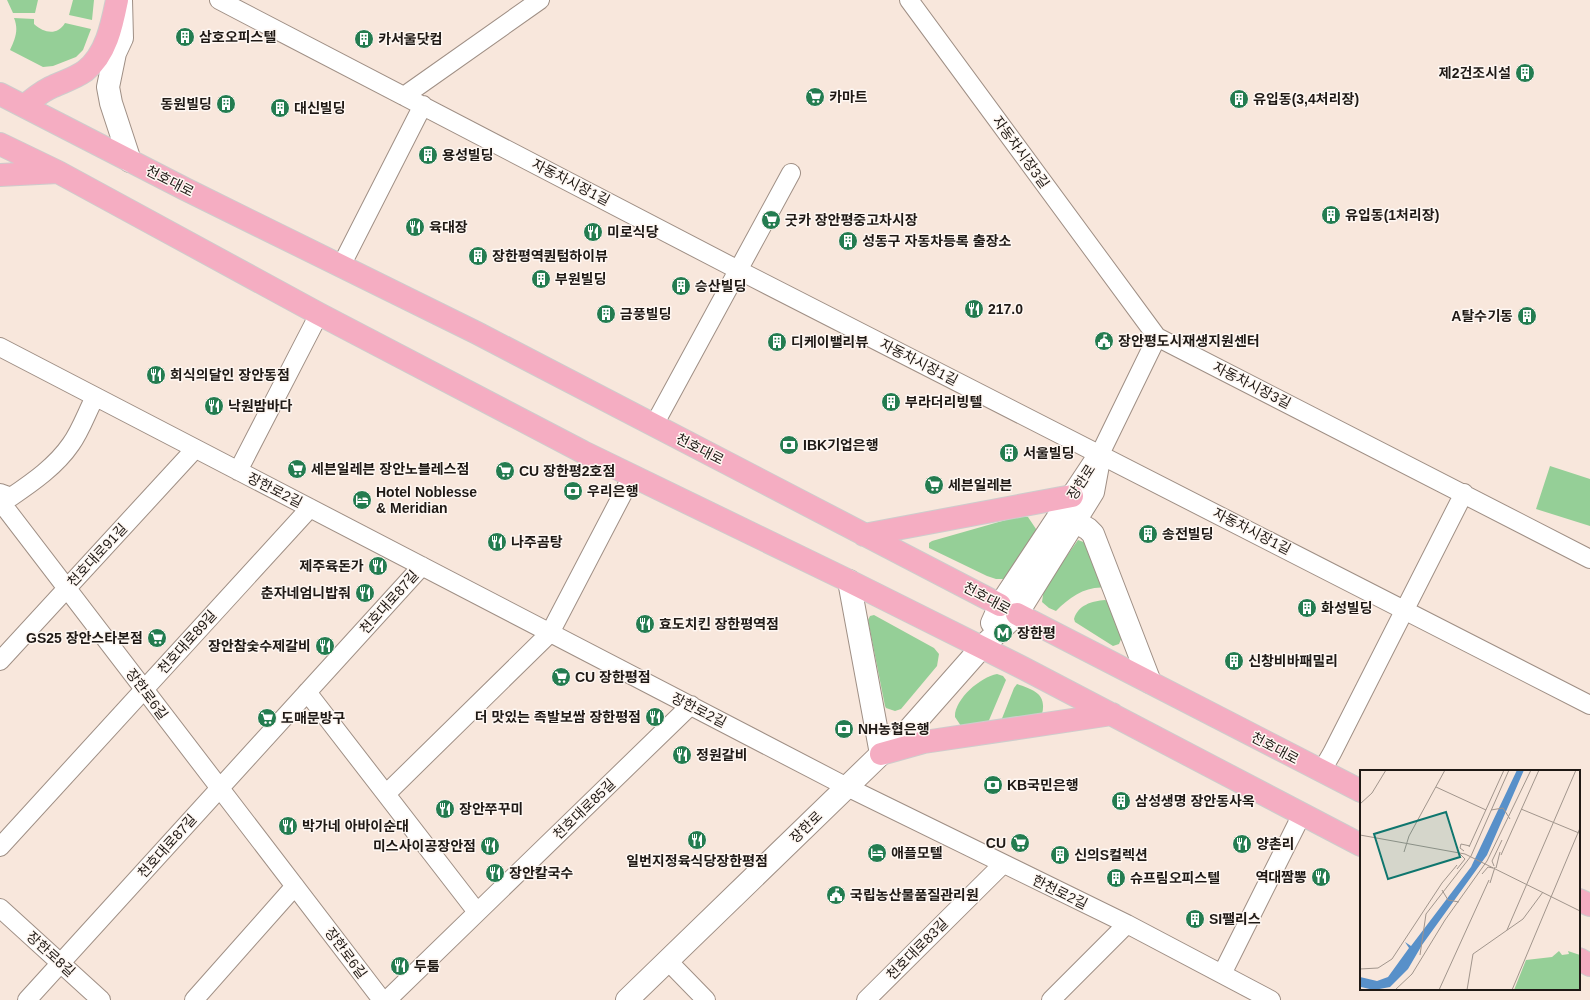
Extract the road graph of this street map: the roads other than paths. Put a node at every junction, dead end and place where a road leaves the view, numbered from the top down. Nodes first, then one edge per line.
1 (117, 0) edge
2 (121, 0) edge
3 (219, 0) edge
4 (540, 0) edge
5 (909, 0) edge
6 (0, 94) edge
7 (404, 96) junction
8 (24, 106) junction
9 (423, 106) junction
10 (0, 144) edge
11 (130, 161) junction
12 (58, 172) junction
13 (791, 173) dead end
14 (0, 175) edge
15 (341, 266) junction
16 (737, 269) junction
17 (319, 314) junction
18 (1157, 337) junction
19 (0, 347) edge
20 (95, 397) junction
21 (654, 425) junction
22 (195, 449) junction
23 (1100, 454) junction
24 (238, 471) junction
25 (632, 476) junction
26 (0, 493) edge
27 (1464, 493) junction
28 (0, 501) edge
29 (310, 508) junction
30 (1074, 508) junction
31 (864, 535) junction
32 (1590, 559) edge
33 (422, 566) junction
34 (849, 581) junction
35 (66, 588) junction
36 (1404, 608) junction
37 (1009, 610) junction
38 (550, 633) junction
39 (981, 648) junction
40 (0, 662) edge
41 (1150, 682) junction
42 (144, 690) junction
43 (307, 692) junction
44 (1590, 705) edge
45 (690, 706) junction
46 (1112, 714) junction
47 (881, 754) junction
48 (1321, 772) junction
49 (848, 787) junction
50 (220, 788) junction
51 (1360, 791) edge
52 (386, 794) junction
53 (1302, 814) junction
54 (1360, 844) edge
55 (0, 847) edge
56 (1003, 864) junction
57 (295, 886) junction
58 (1580, 900) edge
59 (1590, 905) edge
60 (0, 908) edge
61 (477, 912) junction
62 (1127, 924) junction
63 (667, 960) junction
64 (1580, 960) edge
65 (61, 963) junction
66 (1590, 965) edge
67 (1222, 974) junction
68 (27, 1000) edge
69 (101, 1000) edge
70 (194, 1000) edge
71 (382, 1000) edge
72 (387, 1000) edge
73 (626, 1000) edge
74 (706, 1000) edge
75 (866, 1000) edge
76 (1051, 1000) edge
77 (1271, 1000) edge

1 - 8 main road
2 - 11 street
3 - 7 street, 자동차시장1길
4 - 7 street
5 - 18 street, 자동차시장3길
6 - 8 main road, 천호대로
7 - 9 street, 자동차시장1길
8 - 11 main road, 천호대로
9 - 15 street
9 - 16 street, 자동차시장1길
10 - 12 main road
11 - 15 main road, 천호대로
12 - 14 main road
12 - 17 main road
13 - 16 street
15 - 21 main road, 천호대로
16 - 21 street
16 - 23 street, 자동차시장1길
17 - 24 street
17 - 25 main road
18 - 23 street
18 - 27 street, 자동차시장3길
19 - 20 street, 장한로2길
20 - 22 street, 장한로2길
20 - 26 street
21 - 31 main road, 천호대로
22 - 24 street, 장한로2길
22 - 35 street, 천호대로91길
23 - 30 street, 장한로
23 - 36 street, 자동차시장1길
24 - 29 street, 장한로2길
25 - 34 main road
25 - 38 street
27 - 32 street, 자동차시장3길
27 - 36 street
28 - 35 street, 장한로6길
29 - 33 street, 장한로2길
29 - 42 street, 천호대로89길
30 - 31 main road
30 - 37 street, 장한로
30 - 41 street
31 - 37 main road, 천호대로
33 - 38 street, 장한로2길
33 - 43 street, 천호대로87길
34 - 39 main road
34 - 47 street
35 - 40 street, 천호대로91길
35 - 42 street, 장한로6길
36 - 44 street, 자동차시장1길
36 - 48 street
37 - 39 street, 장한로
37 - 41 main road, 천호대로
38 - 45 street, 장한로2길
38 - 52 street
39 - 46 main road
39 - 47 street, 장한로
41 - 48 main road, 천호대로
42 - 50 street, 장한로6길
42 - 55 street, 천호대로89길
43 - 50 street, 천호대로87길
43 - 52 street
45 - 49 street, 장한로2길
45 - 61 street, 천호대로85길
46 - 47 main road
46 - 53 main road
47 - 49 street, 장한로
48 - 51 main road, 천호대로
49 - 56 street, 한천로2길
49 - 63 street, 장한로
50 - 57 street, 장한로6길
50 - 65 street, 천호대로87길
52 - 61 street
53 - 54 main road
53 - 67 street
56 - 62 street, 한천로2길
56 - 75 street, 천호대로83길
57 - 70 street
57 - 71 street, 장한로6길
58 - 59 main road
60 - 65 street, 장한로8길
61 - 72 street, 천호대로85길
62 - 67 street, 한천로2길
62 - 76 street
63 - 73 street, 장한로
63 - 74 street
64 - 66 main road
65 - 68 street, 천호대로87길
65 - 69 street, 장한로8길
67 - 77 street, 한천로2길

